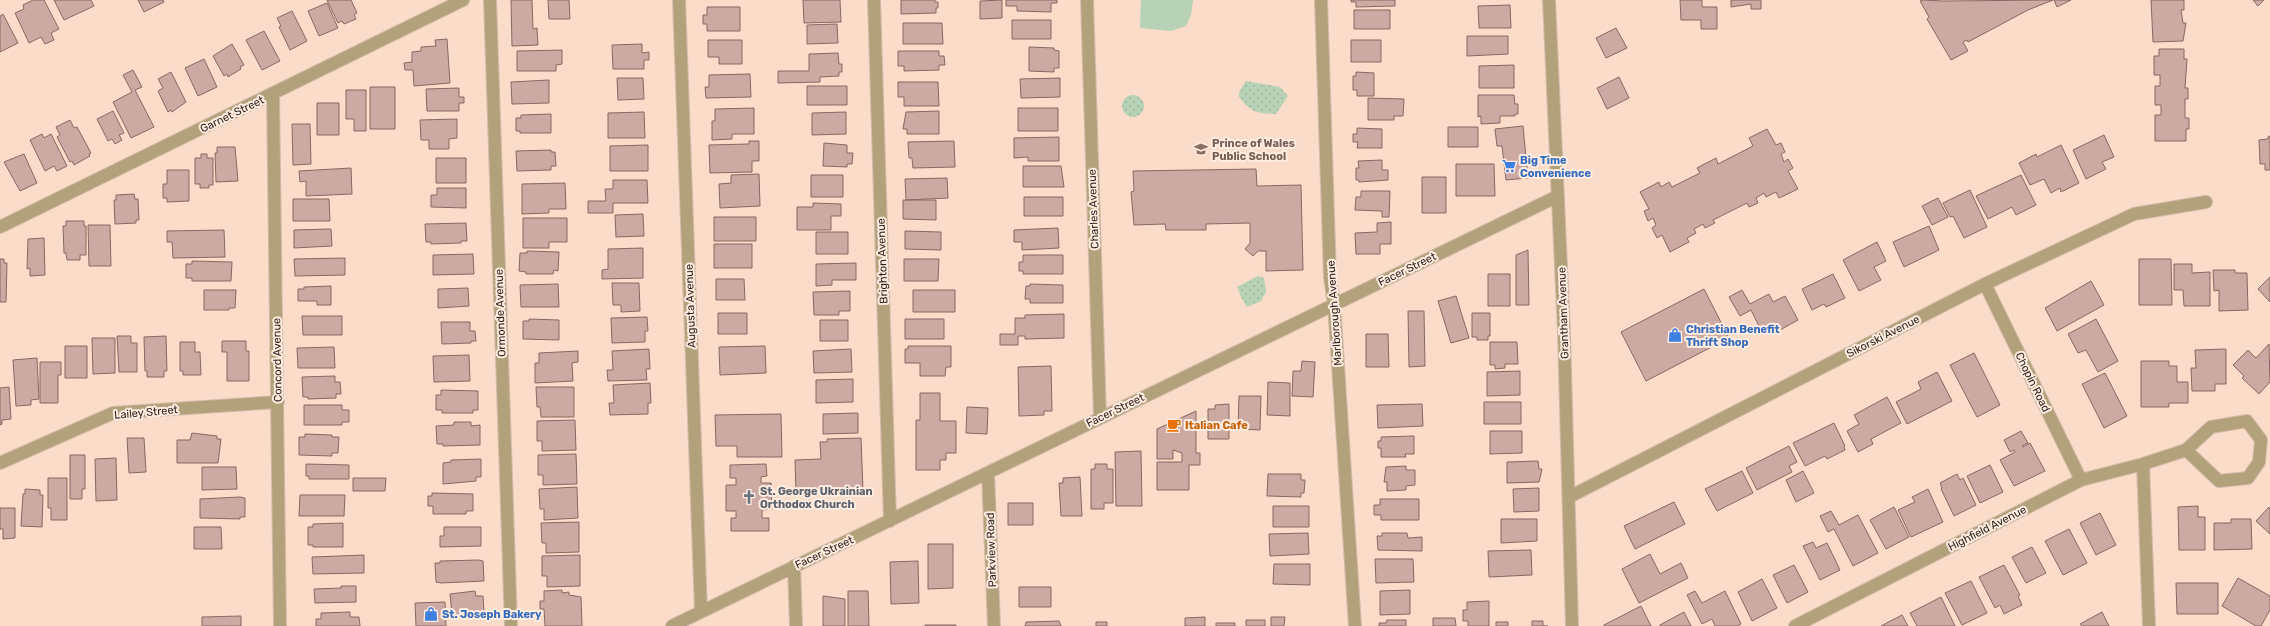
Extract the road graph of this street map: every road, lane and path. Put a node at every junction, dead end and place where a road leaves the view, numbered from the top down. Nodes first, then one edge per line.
1 (463, 0) edge
2 (490, 0) edge
3 (678, 0) edge
4 (874, 0) edge
5 (1086, 0) edge
6 (1322, 0) edge
7 (1549, 0) edge
8 (273, 94) junction
9 (1558, 196) junction
10 (2206, 202) dead end
11 (0, 227) edge
12 (1985, 284) junction
13 (1334, 304) junction
14 (278, 402) junction
15 (1100, 417) junction
16 (2186, 450) junction
17 (0, 463) edge
18 (2143, 464) junction
19 (988, 473) junction
20 (2081, 480) junction
21 (1569, 497) junction
22 (890, 521) junction
23 (794, 566) junction
24 (701, 612) junction
25 (280, 626) edge
26 (510, 626) edge
27 (672, 626) edge
28 (796, 626) edge
29 (994, 626) edge
30 (1355, 626) edge
31 (1572, 626) edge
32 (1795, 626) edge
33 (2149, 626) edge

1 - 8 street, Garnet Street
2 - 26 street, Ormonde Avenue
3 - 24 street, Augusta Avenue
4 - 22 street, Brighton Avenue
5 - 15 street, Charles Avenue
6 - 13 street, Marlborough Avenue
7 - 9 street, Grantham Avenue
8 - 11 street, Garnet Street
8 - 14 street, Concord Avenue
9 - 13 street, Facer Street
9 - 21 street, Grantham Avenue
10 - 12 street, Sikorski Avenue
12 - 20 street, Chopin Road
12 - 21 street, Sikorski Avenue
13 - 15 street, Facer Street
13 - 30 street, Marlborough Avenue
14 - 17 street, Lailey Street
14 - 25 street, Concord Avenue
15 - 19 street, Facer Street
16 - 16 street, Highfield Avenue
16 - 18 street, Highfield Avenue
18 - 20 street, Highfield Avenue
18 - 33 street
19 - 22 street, Facer Street
19 - 29 street, Parkview Road
20 - 32 street, Highfield Avenue
21 - 31 street, Grantham Avenue
22 - 23 street, Facer Street
23 - 24 street, Facer Street
23 - 28 street
24 - 27 street, Facer Street

